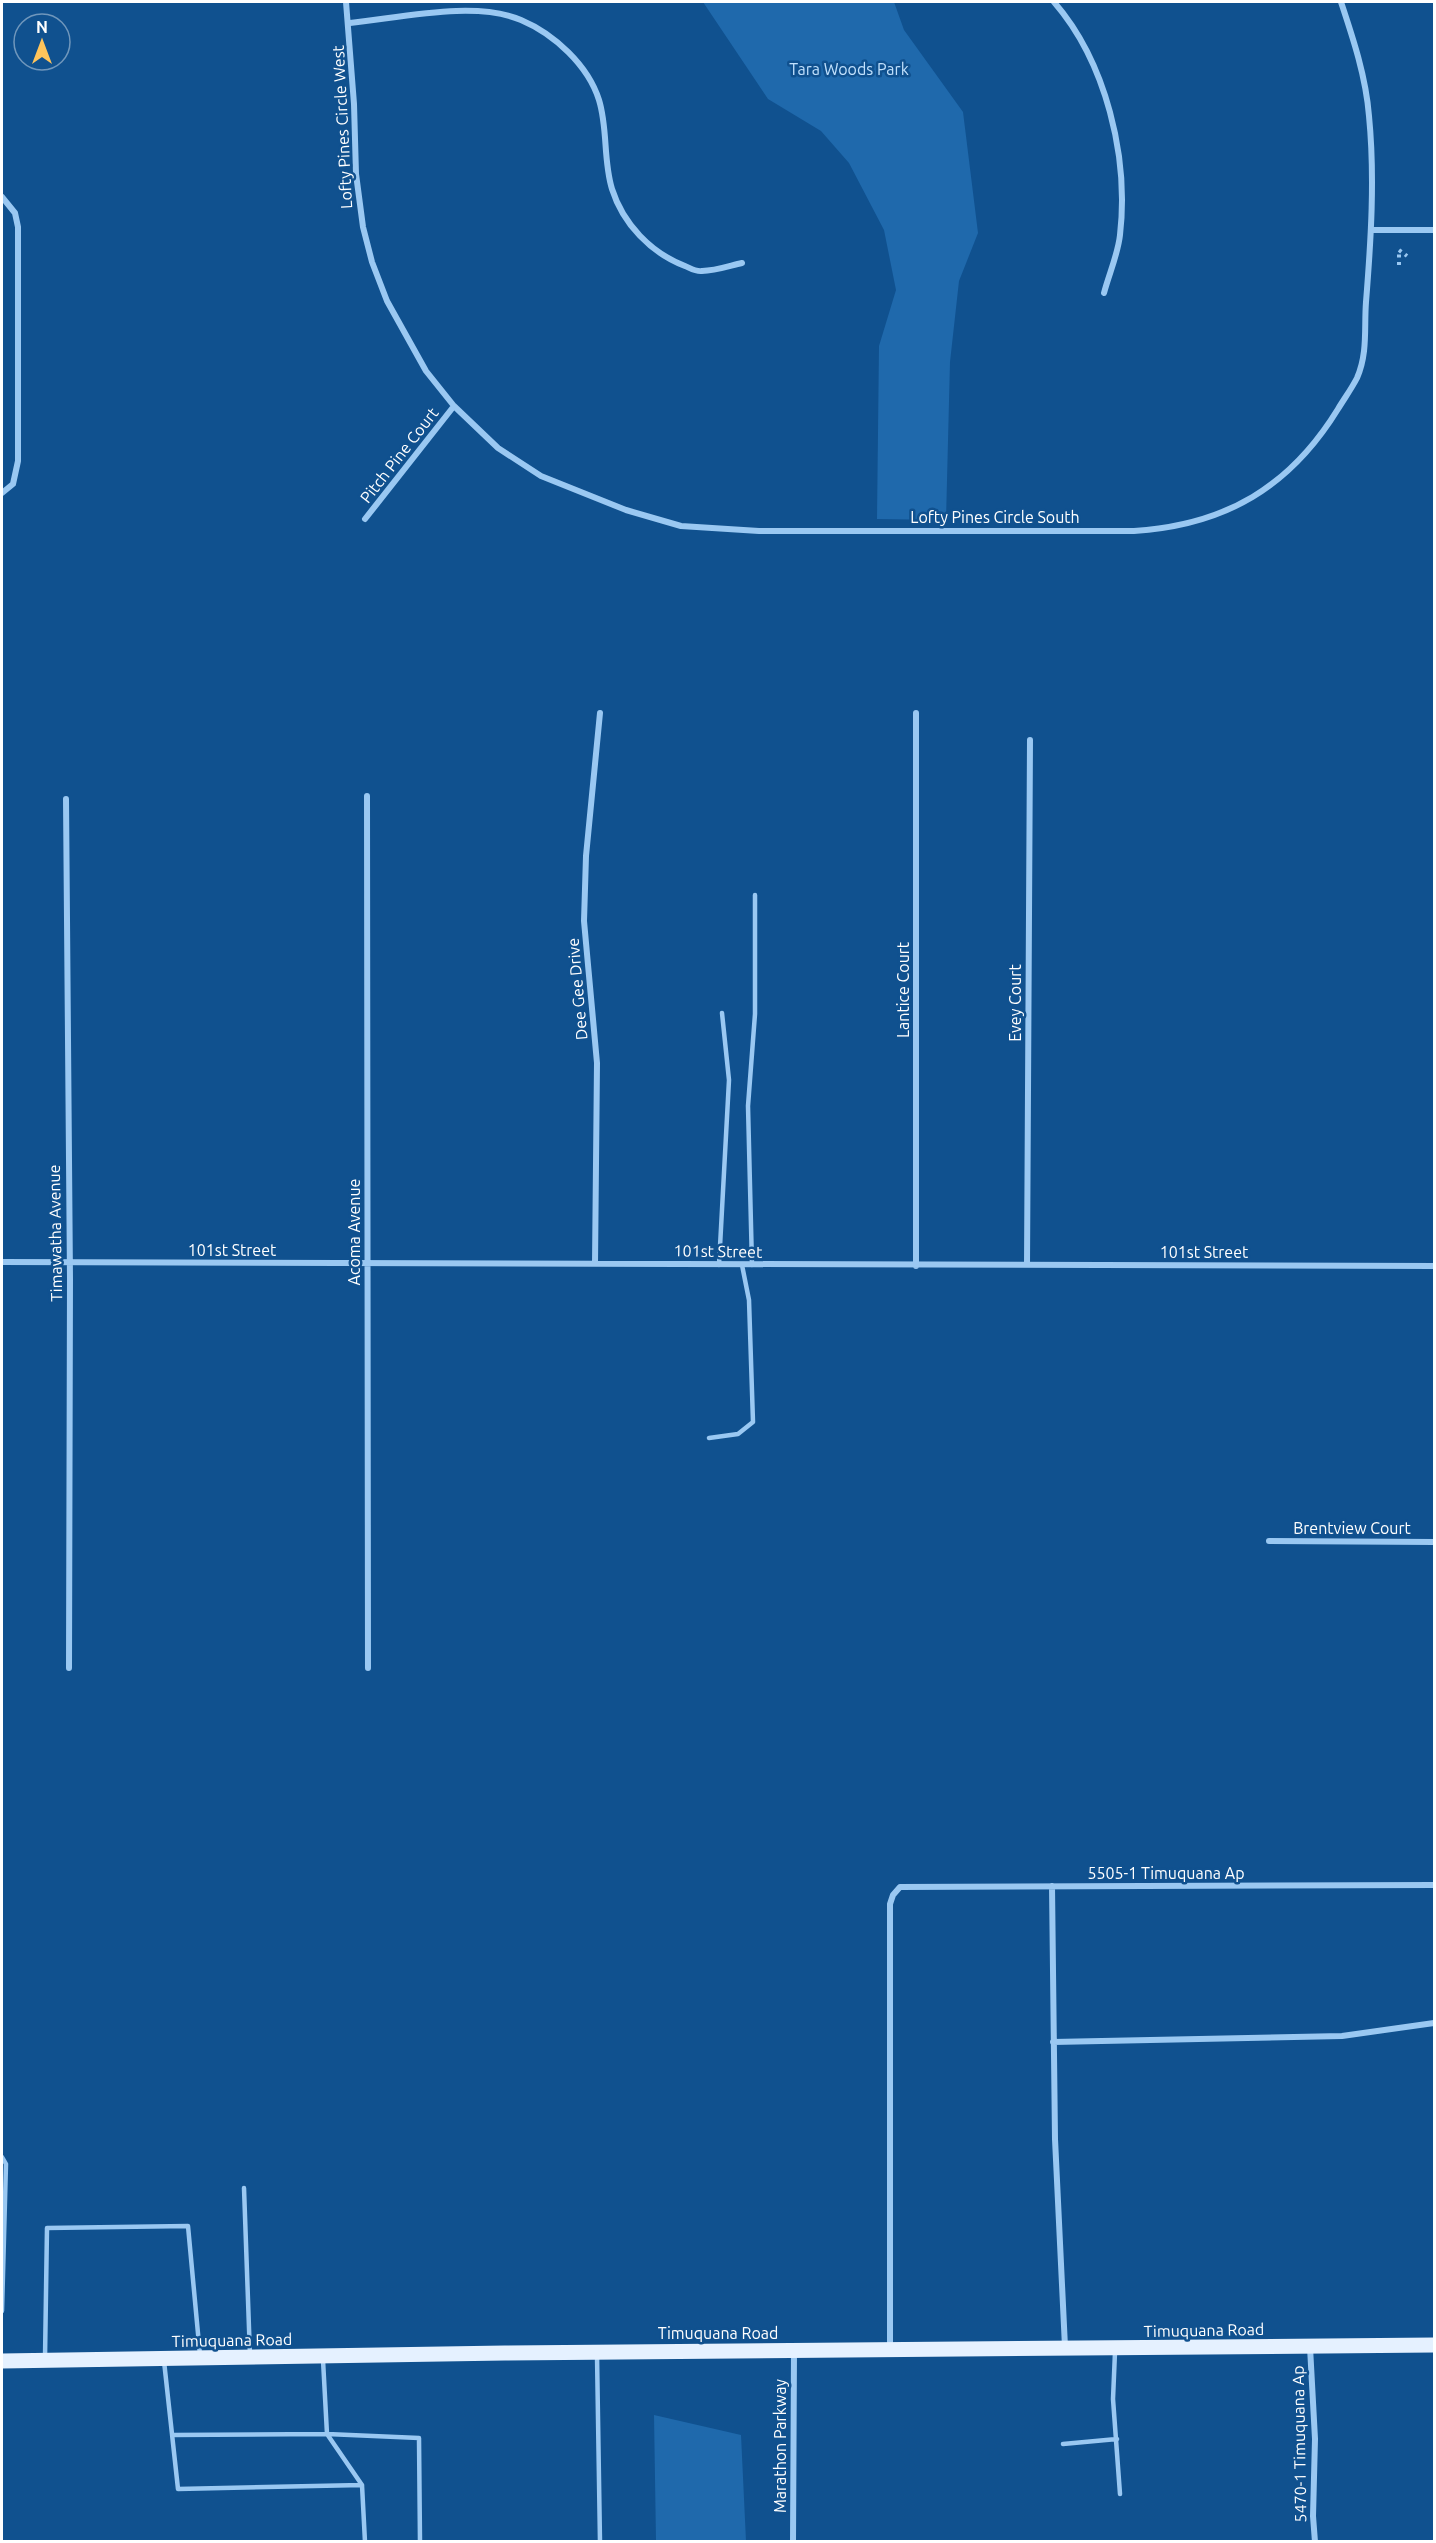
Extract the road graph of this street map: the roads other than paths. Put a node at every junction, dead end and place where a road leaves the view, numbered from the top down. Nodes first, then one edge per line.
1 (346, 2) edge
2 (1054, 2) edge
3 (1341, 2) edge
4 (350, 23) junction
5 (2, 197) edge
6 (1371, 230) junction
7 (1434, 230) edge
8 (742, 263) dead end
9 (1104, 293) dead end
10 (454, 406) junction
11 (2, 493) edge
12 (365, 519) dead end
13 (600, 713) dead end
14 (916, 713) dead end
15 (1030, 740) dead end
16 (367, 796) dead end
17 (66, 799) dead end
18 (755, 895) dead end
19 (722, 1013) dead end
20 (2, 1262) edge
21 (70, 1262) junction
22 (367, 1264) junction
23 (595, 1264) junction
24 (719, 1265) junction
25 (742, 1265) junction
26 (752, 1265) junction
27 (1027, 1265) junction
28 (916, 1266) junction
29 (1434, 1266) edge
30 (709, 1438) dead end
31 (1269, 1541) dead end
32 (1434, 1542) edge
33 (69, 1668) dead end
34 (368, 1668) dead end
35 (1434, 1885) edge
36 (1052, 1886) junction
37 (1434, 2023) edge
38 (1053, 2042) junction
39 (2, 2157) edge
40 (244, 2188) dead end
41 (3, 2279) edge
42 (2, 2311) edge
43 (1434, 2345) edge
44 (1310, 2346) junction
45 (1065, 2349) junction
46 (1115, 2349) junction
47 (794, 2351) junction
48 (890, 2351) junction
49 (597, 2352) junction
50 (322, 2356) junction
51 (201, 2358) junction
52 (250, 2358) junction
53 (164, 2359) junction
54 (2, 2361) edge
55 (45, 2361) junction
56 (327, 2434) junction
57 (172, 2435) junction
58 (1117, 2439) junction
59 (1063, 2444) dead end
60 (362, 2485) junction
61 (1120, 2494) dead end
62 (365, 2541) edge
63 (420, 2541) edge
64 (600, 2541) edge
65 (793, 2541) edge
66 (1315, 2541) edge

1 - 4 street, Lofty Pines Circle West
2 - 9 street
3 - 6 street, Lofty Pines Circle South
4 - 8 street
4 - 10 street, Lofty Pines Circle West
5 - 11 street
6 - 7 street
6 - 10 street, Lofty Pines Circle South
10 - 12 street, Pitch Pine Court
13 - 23 street, Dee Gee Drive
14 - 28 street, Lantice Court
15 - 27 street, Evey Court
16 - 22 street, Acoma Avenue
17 - 21 street, Timawatha Avenue
18 - 26 lane
19 - 24 lane
20 - 21 street, 101st Street
21 - 22 street, 101st Street
21 - 33 street, Timawatha Avenue
22 - 23 street, 101st Street
22 - 34 street, Acoma Avenue
23 - 24 street, 101st Street
24 - 25 street, 101st Street
25 - 26 street, 101st Street
25 - 30 lane
26 - 28 street, 101st Street
27 - 28 street, 101st Street
27 - 29 street, 101st Street
31 - 32 street, Brentview Court
35 - 36 street, 5505-1 Timuquana Ap
36 - 38 street
36 - 48 street, 5505-1 Timuquana Ap
37 - 38 street
38 - 45 street
39 - 41 lane
40 - 52 lane
41 - 42 lane
43 - 44 main road, Timuquana Road
44 - 46 main road, Timuquana Road
44 - 66 street, 5470-1 Timuquana Ap
45 - 46 main road, Timuquana Road
45 - 48 main road, Timuquana Road
46 - 58 lane
47 - 48 main road, Timuquana Road
47 - 49 main road, Timuquana Road
47 - 65 street, Marathon Parkway
49 - 50 main road, Timuquana Road
49 - 64 lane
50 - 52 main road, Timuquana Road
50 - 56 lane
51 - 52 main road, Timuquana Road
51 - 53 main road, Timuquana Road
51 - 55 lane
53 - 55 main road, Timuquana Road
53 - 57 lane
54 - 55 main road, Timuquana Road
56 - 57 lane
56 - 60 lane
56 - 63 lane
57 - 60 lane
58 - 59 lane
58 - 61 lane
60 - 62 lane

